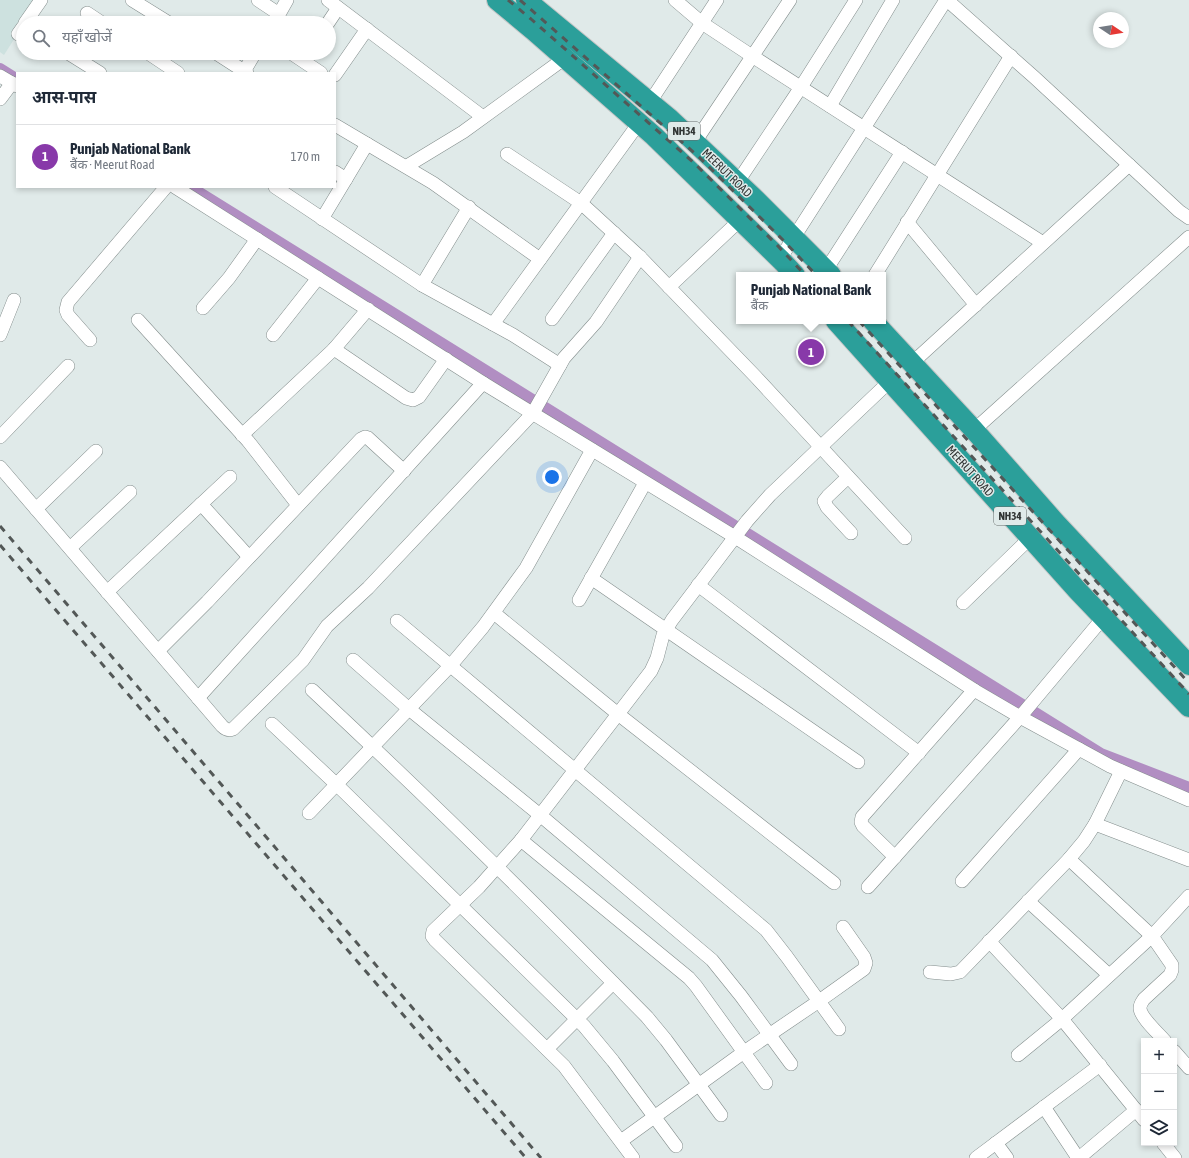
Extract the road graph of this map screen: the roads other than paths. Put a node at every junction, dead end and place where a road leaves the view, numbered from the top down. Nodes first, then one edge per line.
1 (41, 0) edge
2 (132, 0) edge
3 (258, 0) edge
4 (287, 0) edge
5 (497, 0) edge
6 (526, 0) edge
7 (675, 0) edge
8 (718, 0) edge
9 (790, 0) edge
10 (856, 0) edge
11 (893, 0) edge
12 (947, 0) edge
13 (333, 4) edge
14 (87, 13) dead end
15 (30, 16) edge
16 (92, 16) edge
17 (158, 16) edge
18 (274, 16) edge
19 (277, 16) edge
20 (330, 16) edge
21 (702, 23) junction
22 (367, 30) junction
23 (752, 56) junction
24 (1010, 56) junction
25 (565, 58) junction
26 (79, 60) edge
27 (158, 60) edge
28 (227, 60) edge
29 (251, 60) edge
30 (308, 60) edge
31 (98, 72) edge
32 (176, 72) edge
33 (245, 72) edge
34 (320, 72) edge
35 (336, 74) edge
36 (0, 76) edge
37 (15, 85) edge
38 (801, 87) junction
39 (0, 99) edge
40 (650, 102) junction
41 (830, 106) junction
42 (483, 117) junction
43 (639, 123) junction
44 (336, 126) edge
45 (864, 128) junction
46 (695, 142) junction
47 (366, 144) junction
48 (902, 152) junction
49 (507, 154) dead end
50 (1129, 164) junction
51 (407, 166) junction
52 (937, 175) junction
53 (340, 176) edge
54 (737, 182) junction
55 (336, 186) edge
56 (165, 188) edge
57 (177, 188) edge
58 (276, 188) edge
59 (335, 188) edge
60 (581, 203) junction
61 (468, 207) junction
62 (1189, 218) edge
63 (322, 219) junction
64 (740, 220) junction
65 (907, 222) junction
66 (614, 233) junction
67 (793, 237) junction
68 (1189, 237) edge
69 (257, 239) junction
70 (1043, 243) junction
71 (640, 257) junction
72 (540, 259) junction
73 (780, 259) junction
74 (792, 272) edge
75 (827, 272) edge
76 (829, 272) edge
77 (877, 272) edge
78 (318, 278) junction
79 (422, 285) junction
80 (669, 287) junction
81 (14, 300) dead end
82 (976, 305) junction
83 (203, 308) dead end
84 (368, 309) junction
85 (552, 319) dead end
86 (138, 320) dead end
87 (493, 324) junction
88 (839, 324) edge
89 (876, 324) edge
90 (0, 335) edge
91 (273, 335) dead end
92 (90, 340) dead end
93 (334, 349) junction
94 (446, 360) junction
95 (912, 363) junction
96 (560, 365) junction
97 (68, 366) dead end
98 (890, 382) junction
99 (482, 383) junction
100 (537, 406) junction
101 (974, 430) junction
102 (242, 435) junction
103 (0, 437) edge
104 (819, 447) junction
105 (592, 450) junction
106 (96, 451) dead end
107 (0, 467) edge
108 (404, 471) junction
109 (230, 477) dead end
110 (848, 477) junction
111 (645, 483) junction
112 (130, 492) dead end
113 (201, 504) junction
114 (298, 505) junction
115 (36, 509) junction
116 (852, 533) dead end
117 (736, 535) junction
118 (906, 538) dead end
119 (1030, 538) junction
120 (70, 548) junction
121 (249, 557) junction
122 (591, 578) junction
123 (698, 585) junction
124 (107, 592) junction
125 (579, 600) dead end
126 (963, 603) dead end
127 (494, 613) junction
128 (1103, 618) junction
129 (397, 621) dead end
130 (666, 629) junction
131 (158, 651) junction
132 (353, 660) dead end
133 (451, 665) junction
134 (1189, 665) edge
135 (312, 690) dead end
136 (974, 690) junction
137 (198, 698) junction
138 (1189, 707) edge
139 (409, 709) junction
140 (618, 714) junction
141 (1021, 715) junction
142 (272, 724) dead end
143 (373, 747) junction
144 (1079, 749) junction
145 (919, 753) junction
146 (858, 762) dead end
147 (574, 770) junction
148 (1121, 771) junction
149 (336, 784) junction
150 (1189, 800) edge
151 (309, 813) dead end
152 (540, 815) junction
153 (1095, 824) junction
154 (521, 840) junction
155 (895, 857) junction
156 (1069, 859) junction
157 (1189, 860) edge
158 (497, 868) junction
159 (962, 881) dead end
160 (834, 882) dead end
161 (868, 887) dead end
162 (1189, 896) edge
163 (1028, 901) junction
164 (461, 905) junction
165 (843, 927) dead end
166 (1152, 936) junction
167 (989, 941) junction
168 (930, 972) dead end
169 (1109, 975) junction
170 (613, 983) junction
171 (819, 1001) junction
172 (577, 1019) junction
173 (1062, 1019) junction
174 (839, 1029) dead end
175 (770, 1035) junction
176 (1162, 1038) edge
177 (547, 1049) junction
178 (744, 1052) junction
179 (1177, 1054) edge
180 (1018, 1055) dead end
181 (791, 1064) dead end
182 (1100, 1065) junction
183 (1189, 1068) edge
184 (766, 1083) dead end
185 (698, 1084) junction
186 (1044, 1107) junction
187 (1136, 1110) junction
188 (721, 1115) dead end
189 (655, 1116) junction
190 (1141, 1116) edge
191 (621, 1141) junction
192 (996, 1143) junction
193 (676, 1146) dead end
194 (1165, 1146) edge
195 (1171, 1157) edge
196 (633, 1158) edge
197 (976, 1158) edge
198 (1008, 1158) edge
199 (1078, 1158) edge

1 - 15 street
2 - 17 street
3 - 18 street
4 - 19 street
5 - 25 highway, MEERUT ROAD / NH34
6 - 40 highway, MEERUT ROAD / NH34
7 - 21 street
8 - 21 street
9 - 23 street
10 - 38 street
11 - 41 street
12 - 24 street
12 - 45 street
13 - 20 street
13 - 22 street
14 - 16 street
21 - 23 street
21 - 40 street
22 - 35 street
22 - 42 street
23 - 38 street
23 - 46 street
24 - 50 street
24 - 52 street
25 - 42 street
25 - 43 highway, MEERUT ROAD / NH34
26 - 31 street
27 - 32 street
28 - 33 street
29 - 33 street
30 - 34 street
36 - 37 street
37 - 39 street
38 - 41 street
38 - 54 street
40 - 46 highway, MEERUT ROAD / NH34
41 - 45 street
42 - 51 street
43 - 60 street
43 - 64 highway, MEERUT ROAD / NH34
44 - 47 street
45 - 48 street
45 - 67 street
46 - 54 highway, MEERUT ROAD / NH34
47 - 51 street
47 - 53 street
48 - 52 street
48 - 76 street
49 - 60 street
50 - 62 street
50 - 70 street
51 - 61 street
52 - 65 street
52 - 70 street
53 - 55 street
54 - 67 highway, MEERUT ROAD / NH34
56 - 92 street
57 - 69 street
58 - 63 street
59 - 63 street
60 - 66 street
60 - 72 street
61 - 72 street
61 - 79 street
63 - 79 street
64 - 73 highway, MEERUT ROAD / NH34
64 - 80 street
65 - 77 street
65 - 82 street
66 - 71 street
66 - 85 street
67 - 73 street
67 - 75 highway, MEERUT ROAD / NH34
68 - 101 street
69 - 78 street
69 - 83 street
70 - 82 street
71 - 80 street
71 - 96 street
72 - 87 street
73 - 74 highway, MEERUT ROAD / NH34
78 - 84 street
78 - 91 street
79 - 87 street
80 - 104 street
81 - 90 street
82 - 95 street
84 - 93 street
84 - 94 street
86 - 102 street
87 - 96 street
88 - 98 highway, MEERUT ROAD / NH34
89 - 95 highway, NH34
93 - 94 street
93 - 102 street
94 - 99 street
95 - 101 highway, NH34
96 - 100 street
97 - 103 street
98 - 104 street
98 - 119 highway, MEERUT ROAD / NH34
99 - 100 street
99 - 108 street
100 - 105 street
100 - 137 street
101 - 134 highway, NH34
102 - 114 street
104 - 110 street
104 - 117 street
105 - 111 street
105 - 127 street
106 - 115 street
107 - 115 street
108 - 114 street
108 - 137 street
109 - 113 street
110 - 116 street
110 - 118 street
111 - 117 street
111 - 122 street
112 - 120 street
113 - 121 street
113 - 124 street
114 - 121 street
115 - 120 street
117 - 123 street
117 - 136 street
119 - 126 street
119 - 128 highway, MEERUT ROAD / NH34
120 - 124 street
121 - 131 street
122 - 125 street
122 - 130 street
123 - 130 street
123 - 145 street
124 - 131 street
127 - 133 street
127 - 140 street
128 - 138 highway, MEERUT ROAD / NH34
128 - 141 street
129 - 133 street
130 - 140 street
130 - 146 street
131 - 137 street
132 - 139 street
133 - 139 street
133 - 147 street
135 - 143 street
136 - 141 street
136 - 145 street
139 - 143 street
139 - 152 street
140 - 147 street
140 - 160 street
141 - 144 street
141 - 155 street
142 - 149 street
143 - 149 street
143 - 158 street
144 - 148 street
144 - 159 street
145 - 155 street
147 - 152 street
147 - 171 street
148 - 150 street
148 - 153 street
149 - 151 street
149 - 164 street
152 - 154 street
152 - 175 street
153 - 156 street
153 - 157 street
154 - 158 street
154 - 178 street
155 - 161 street
156 - 163 street
156 - 166 street
158 - 164 street
158 - 170 street
162 - 166 street
163 - 167 street
163 - 169 street
164 - 172 street
164 - 177 street
165 - 171 street
166 - 169 street
166 - 176 street
167 - 168 street
167 - 173 street
169 - 173 street
170 - 172 street
170 - 185 street
171 - 174 street
171 - 175 street
172 - 177 street
172 - 189 street
173 - 180 street
173 - 182 street
175 - 178 street
175 - 181 street
177 - 191 street
178 - 184 street
178 - 185 street
179 - 183 street
182 - 186 street
182 - 187 street
185 - 188 street
185 - 189 street
186 - 192 street
186 - 199 street
187 - 190 street
187 - 199 street
189 - 191 street
189 - 193 street
191 - 196 street
192 - 197 street
192 - 198 street
194 - 195 street

